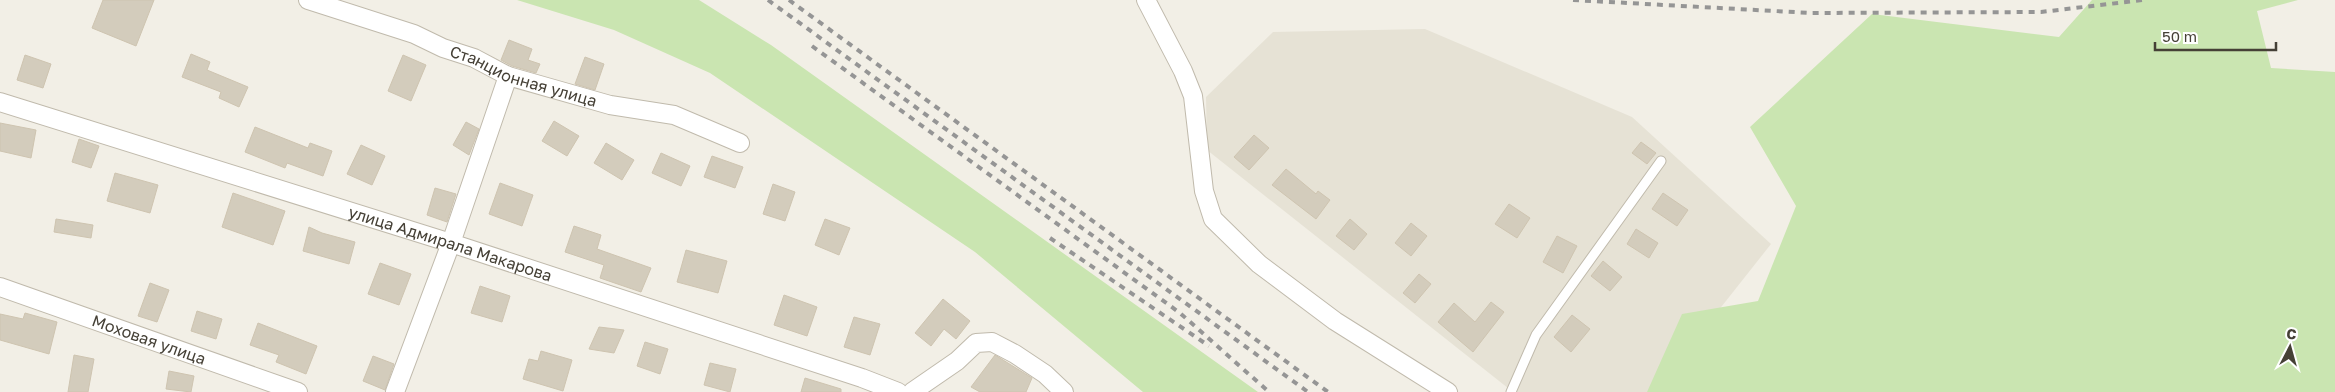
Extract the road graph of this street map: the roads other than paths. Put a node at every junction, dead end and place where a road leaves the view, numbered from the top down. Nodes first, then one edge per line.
1 (308, 0) edge
2 (1146, 0) edge
3 (508, 76) junction
4 (0, 102) edge
5 (740, 143) dead end
6 (1661, 161) dead end
7 (451, 243) junction
8 (0, 287) edge
9 (298, 392) edge
10 (395, 392) edge
11 (898, 392) edge
12 (912, 392) edge
13 (1064, 392) edge
14 (1448, 392) edge
15 (1511, 392) edge

1 - 3 street, Станционная улица
2 - 14 street
3 - 5 street, Станционная улица
3 - 7 street
4 - 7 street, улица Адмирала Макарова
6 - 15 lane
7 - 10 street
7 - 11 street, улица Адмирала Макарова
8 - 9 street, Моховая улица
12 - 13 street

